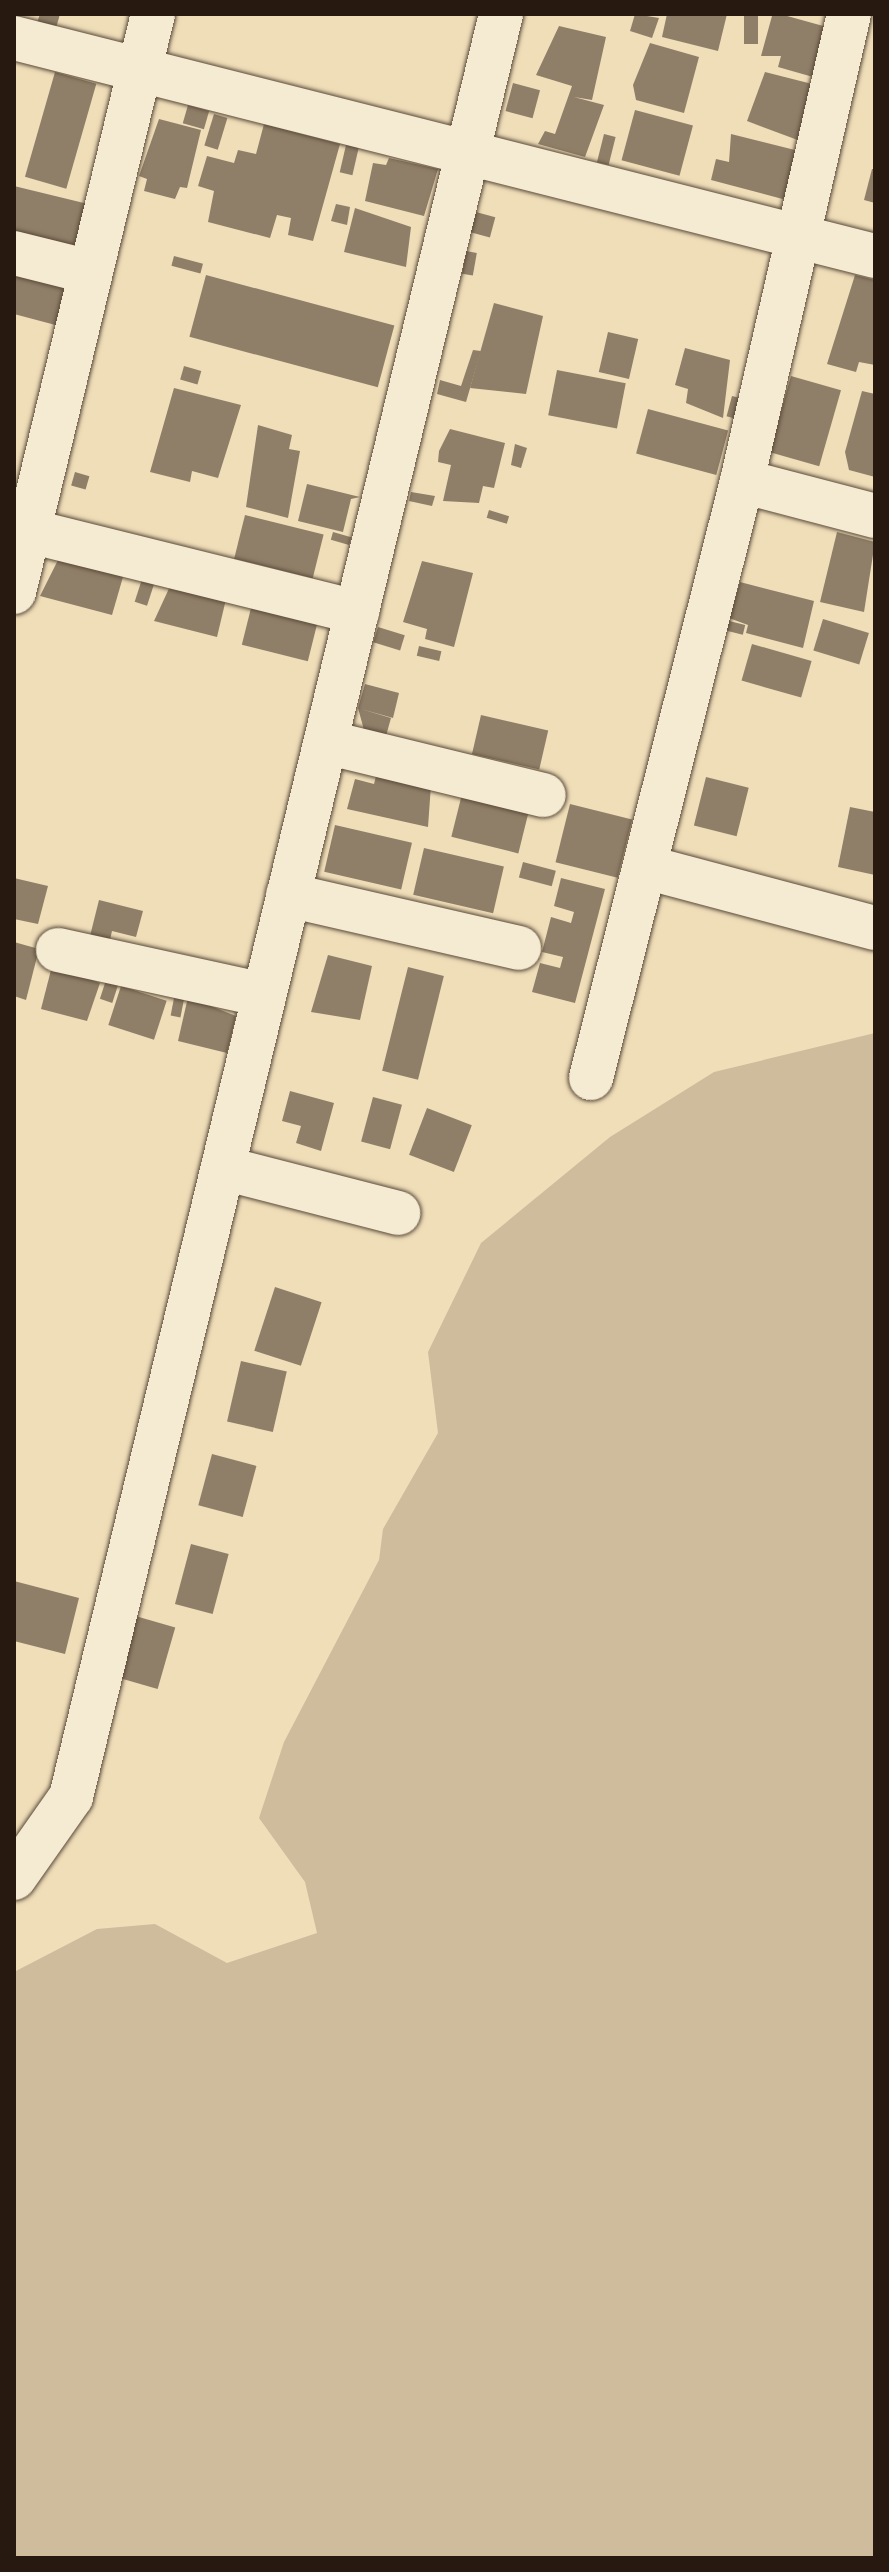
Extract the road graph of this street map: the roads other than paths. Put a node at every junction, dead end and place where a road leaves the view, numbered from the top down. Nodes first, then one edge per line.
1 (153, 14) edge
2 (501, 14) edge
3 (835, 15) edge
4 (14, 38) edge
5 (140, 71) junction
6 (468, 156) junction
7 (795, 236) junction
8 (14, 253) edge
9 (875, 256) edge
10 (90, 272) junction
11 (31, 446) edge
12 (742, 481) junction
13 (875, 516) edge
14 (29, 531) junction
15 (15, 579) edge
16 (357, 612) junction
17 (326, 742) junction
18 (544, 795) dead end
19 (645, 867) junction
20 (288, 895) junction
21 (875, 928) edge
22 (519, 948) dead end
23 (58, 950) dead end
24 (264, 995) junction
25 (608, 1065) dead end
26 (223, 1168) junction
27 (398, 1213) dead end
28 (14, 1878) edge

1 - 5 street
2 - 6 street
3 - 7 street
4 - 5 street
5 - 6 street
5 - 10 street
6 - 7 street
6 - 16 street
7 - 9 street
7 - 12 street
8 - 10 street
10 - 11 street
11 - 14 street
12 - 13 street
12 - 19 street
14 - 15 street
14 - 16 street
16 - 17 street
17 - 18 street
17 - 20 street
19 - 21 street
19 - 25 street
20 - 22 street
20 - 24 street
23 - 24 street
24 - 26 street
26 - 27 street
26 - 28 street

